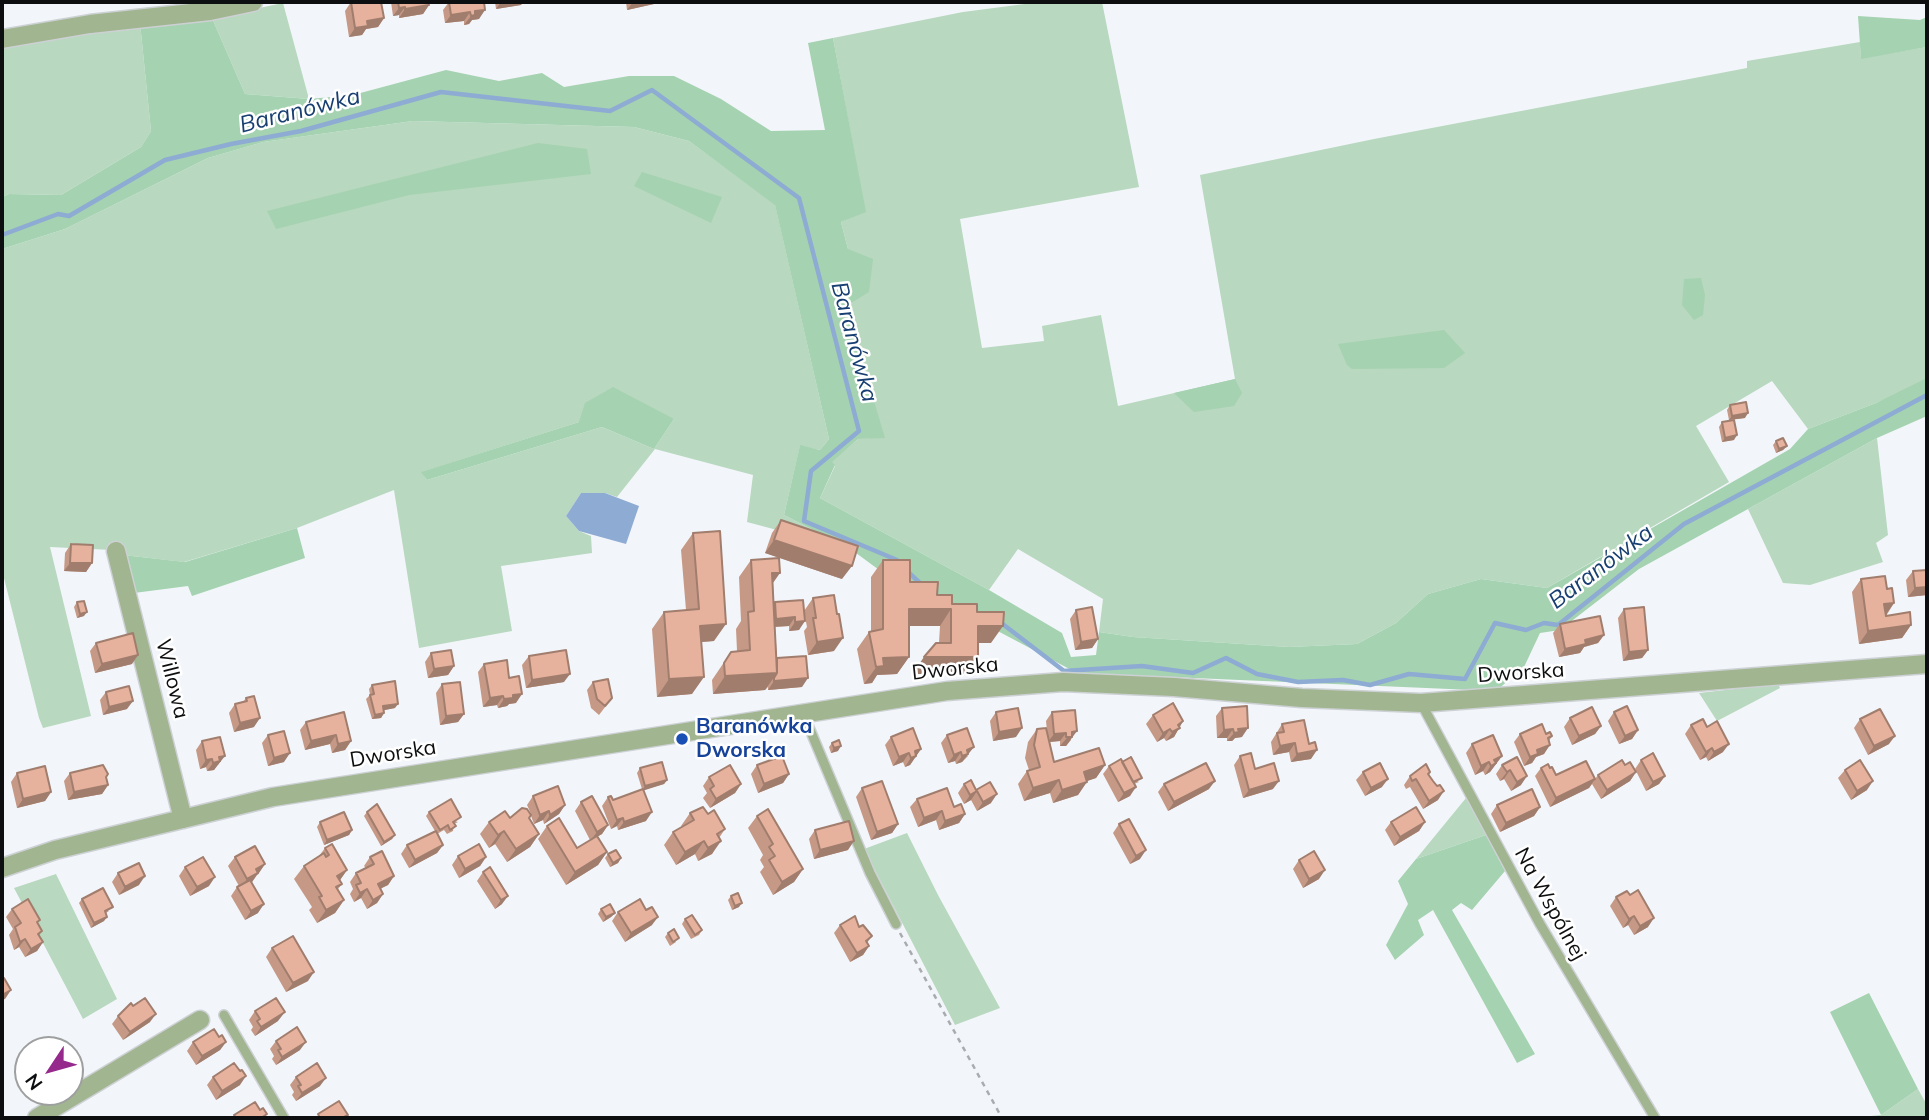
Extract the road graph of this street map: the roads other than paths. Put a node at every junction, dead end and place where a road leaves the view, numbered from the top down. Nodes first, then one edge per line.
1 (253, 2) edge
2 (2, 39) edge
3 (116, 551) dead end
4 (1927, 664) edge
5 (1421, 703) junction
6 (803, 713) junction
7 (183, 819) junction
8 (2, 868) edge
9 (895, 924) road end
10 (224, 1015) dead end
11 (200, 1020) dead end
12 (37, 1118) edge
13 (284, 1118) edge
14 (1655, 1118) edge

1 - 2 street
3 - 7 street, Willowa
4 - 5 street, Dworska
5 - 6 street, Dworska
5 - 14 lane, Na Wspólnej
6 - 7 street, Dworska
6 - 9 lane
7 - 8 street, Dworska
10 - 13 lane
11 - 12 street

